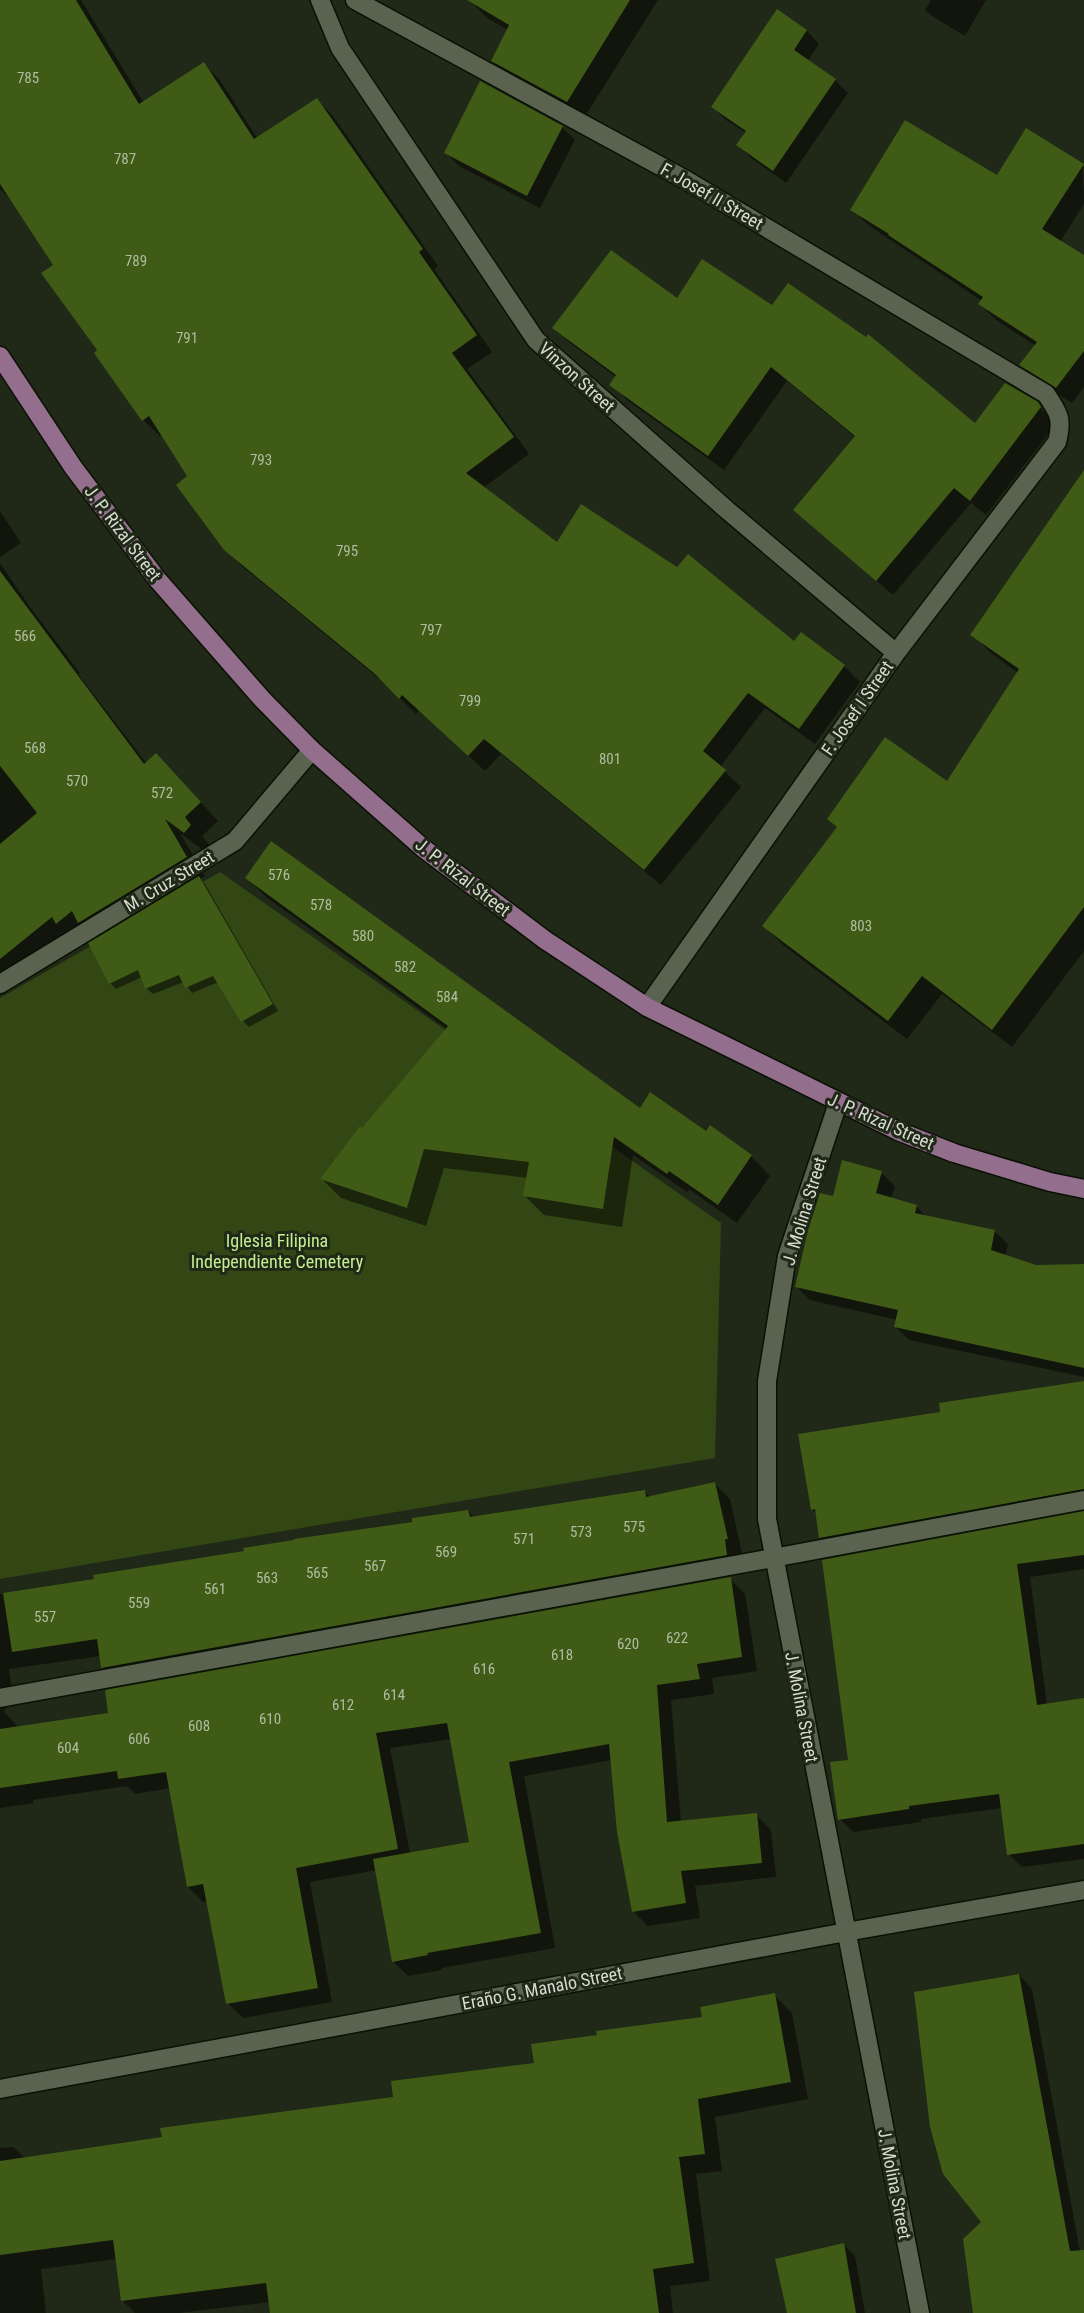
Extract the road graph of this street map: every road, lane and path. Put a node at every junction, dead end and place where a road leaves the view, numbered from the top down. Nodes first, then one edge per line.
1 (320, 0) edge
2 (355, 0) edge
3 (0, 357) edge
4 (1057, 411) joint
5 (896, 653) junction
6 (312, 750) junction
7 (0, 984) edge
8 (647, 1007) junction
9 (838, 1103) junction
10 (1084, 1189) edge
11 (1084, 1500) edge
12 (773, 1558) junction
13 (0, 1698) edge
14 (1084, 1890) edge
15 (846, 1932) junction
16 (0, 2090) edge
17 (920, 2313) edge

1 - 5 street, Vinzon Street
2 - 4 street, F. Josef II Street
3 - 6 main road, J. P. Rizal Street
4 - 5 street, F. Josef I Street
5 - 8 street, F. Josef I Street
6 - 7 street, M. Cruz Street
6 - 8 main road, J. P. Rizal Street
8 - 9 main road, J. P. Rizal Street
9 - 10 main road, J. P. Rizal Street
9 - 12 street, J. Molina Street
11 - 12 street
12 - 13 street
12 - 15 street, J. Molina Street
14 - 15 street, Eraño G. Manalo Street
15 - 16 street, Eraño G. Manalo Street
15 - 17 street, J. Molina Street

